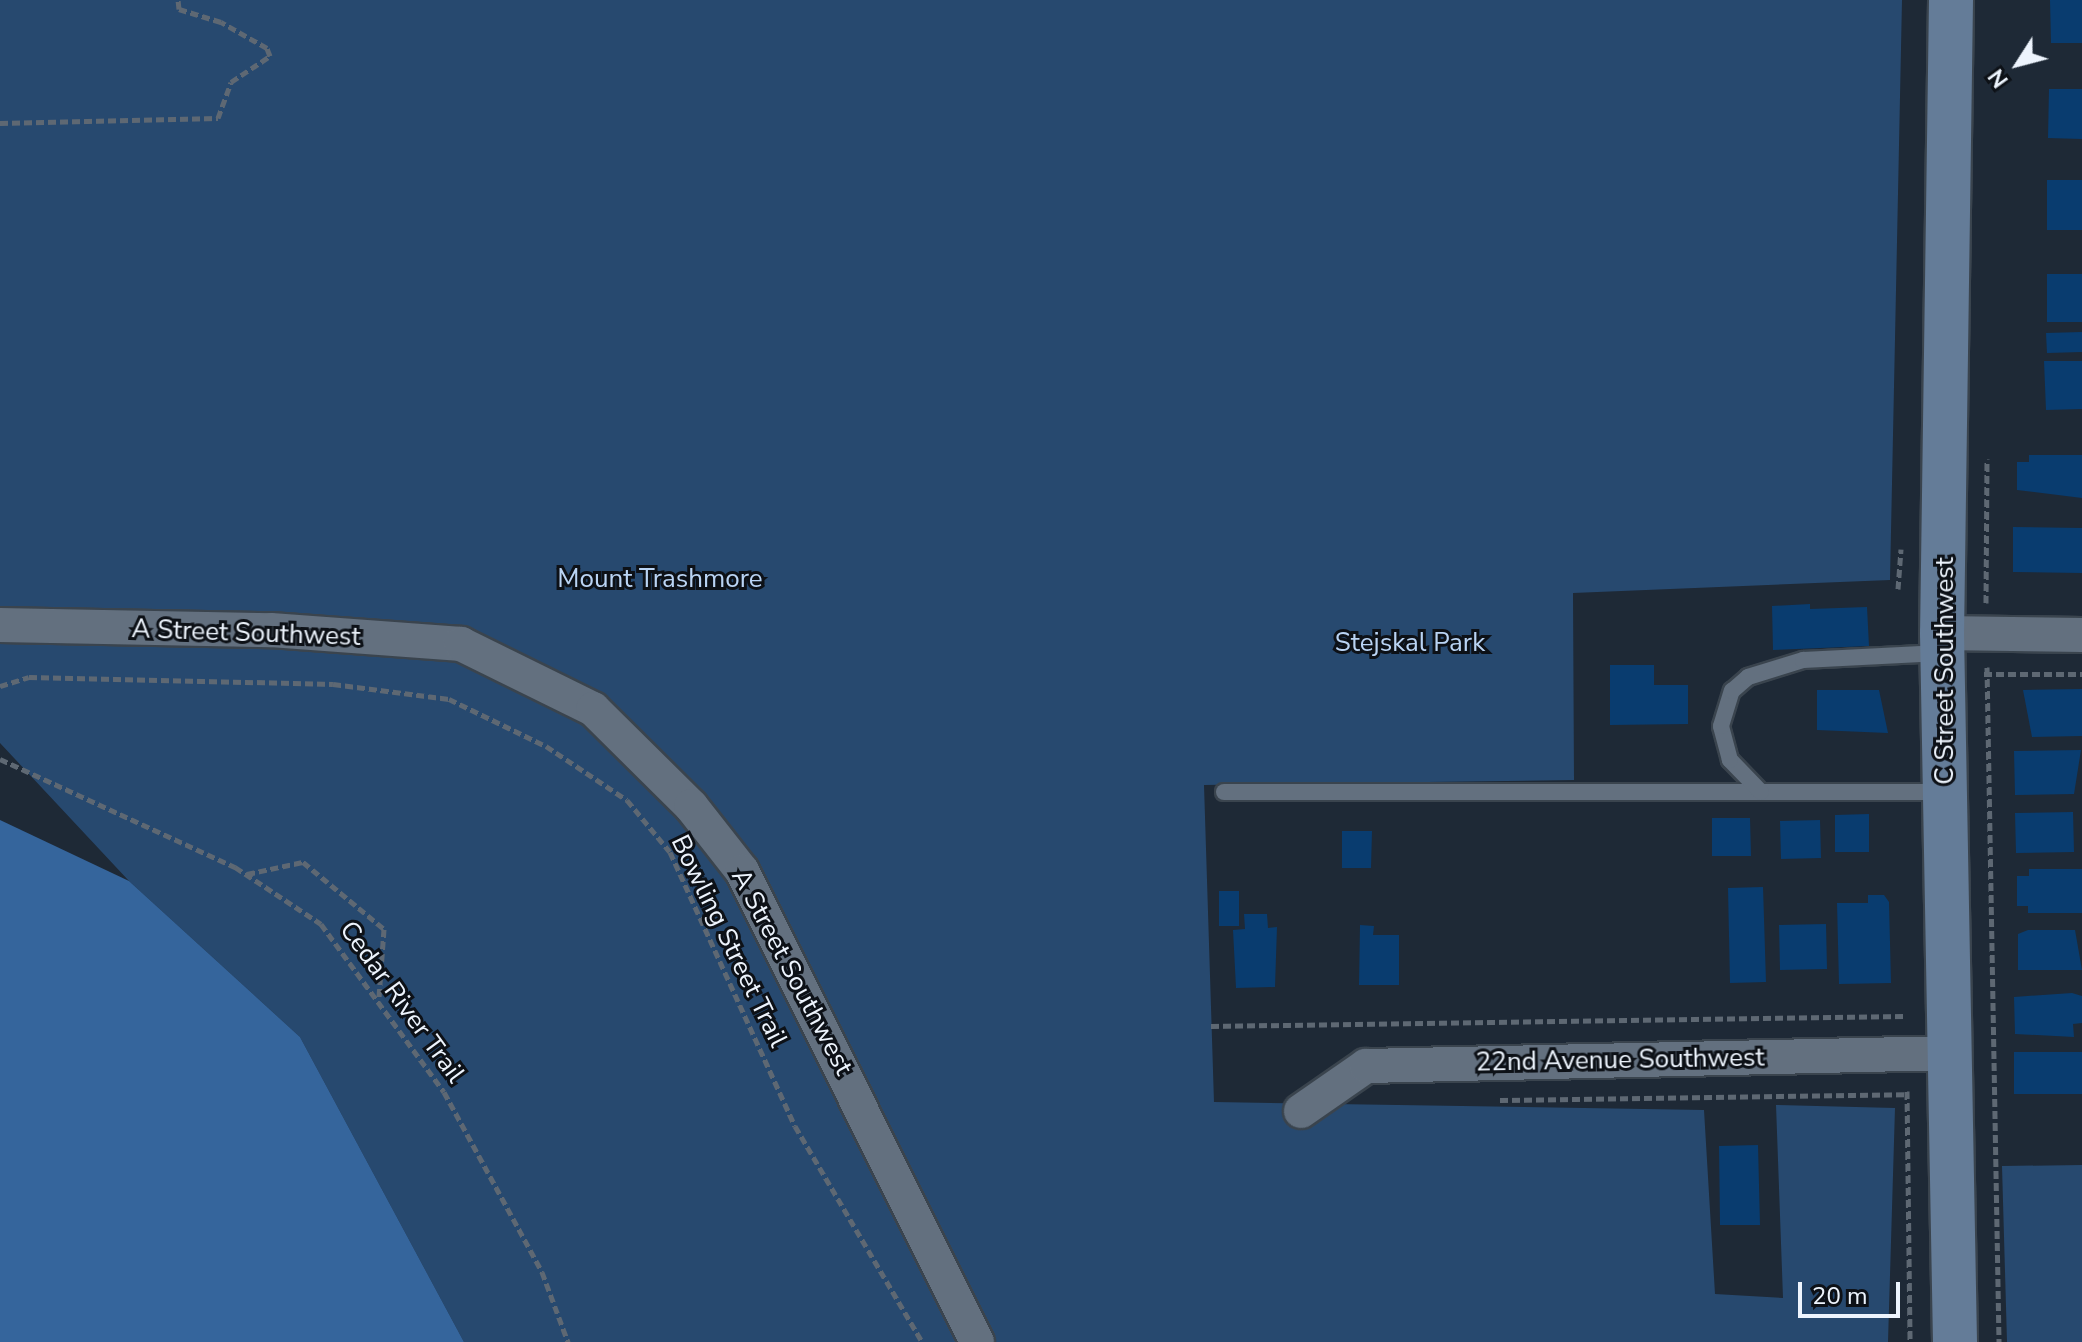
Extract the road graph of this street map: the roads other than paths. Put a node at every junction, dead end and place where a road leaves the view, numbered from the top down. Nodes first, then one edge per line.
1 (1951, 0) edge
2 (0, 625) edge
3 (2082, 635) edge
4 (1954, 653) junction
5 (1224, 792) dead end
6 (1761, 792) junction
7 (1946, 792) junction
8 (1953, 1053) junction
9 (1301, 1111) dead end
10 (977, 1342) edge
11 (1955, 1342) edge

1 - 4 main road, C Street Southwest
2 - 10 street, A Street Southwest
3 - 4 street
4 - 6 lane
4 - 7 main road, C Street Southwest
5 - 6 lane
6 - 7 lane
7 - 8 main road, C Street Southwest
8 - 9 street, 22nd Avenue Southwest
8 - 11 main road, C Street Southwest

